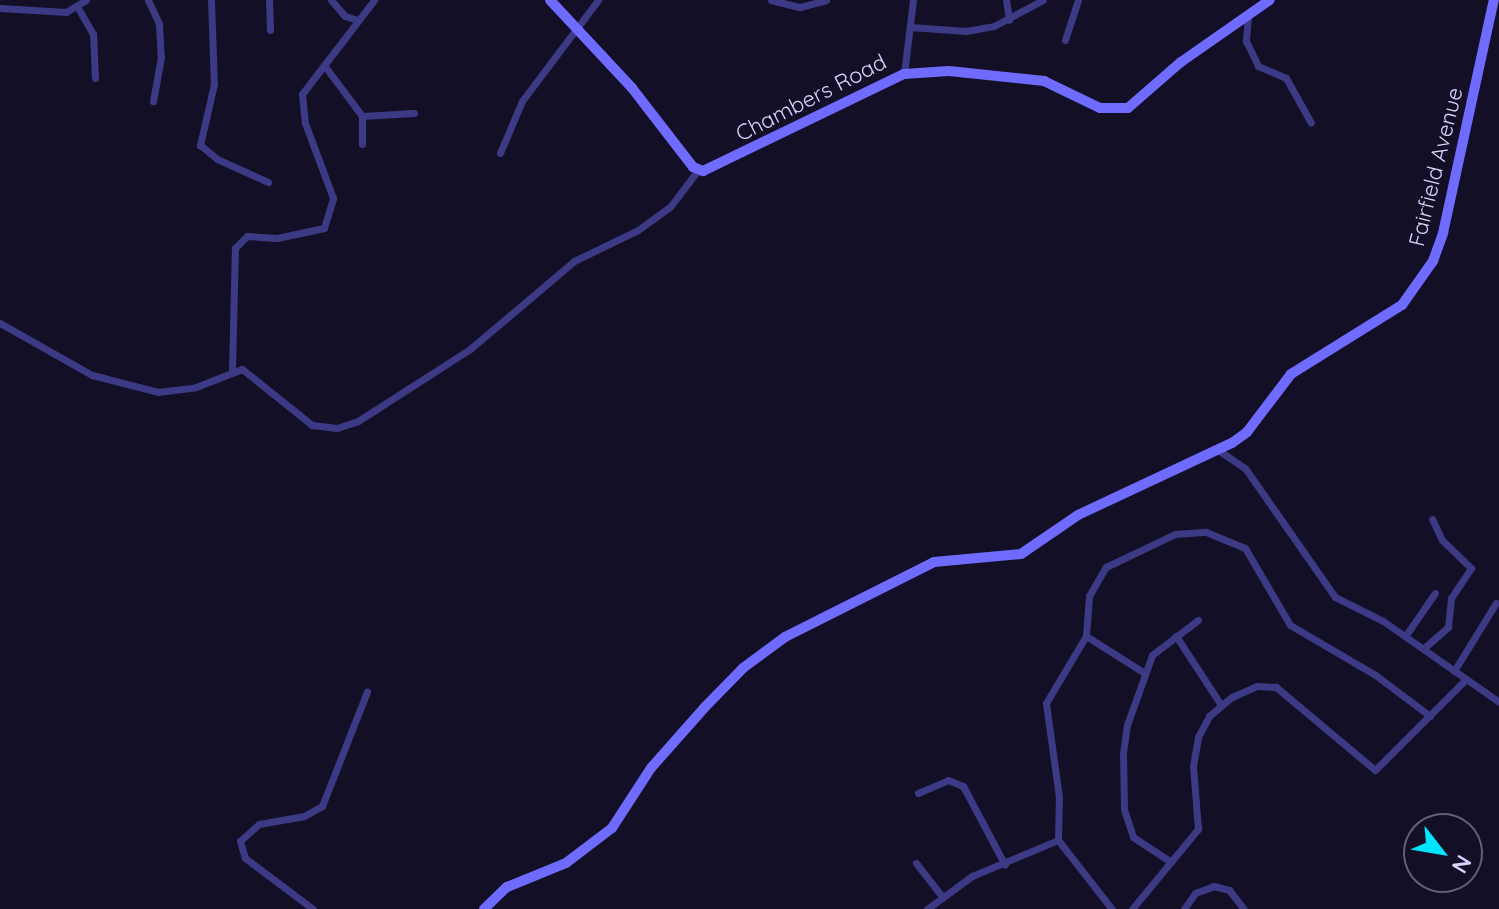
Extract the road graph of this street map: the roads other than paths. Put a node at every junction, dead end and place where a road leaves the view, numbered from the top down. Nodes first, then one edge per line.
1 (86, 0) edge
2 (148, 0) edge
3 (211, 0) edge
4 (269, 0) edge
5 (331, 0) edge
6 (374, 0) edge
7 (550, 0) edge
8 (598, 0) edge
9 (771, 0) edge
10 (826, 0) edge
11 (913, 0) edge
12 (1006, 0) edge
13 (1043, 0) edge
14 (1078, 0) edge
15 (1270, 0) edge
16 (1494, 0) edge
17 (813, 3) edge
18 (0, 8) edge
19 (78, 8) junction
20 (1248, 17) junction
21 (357, 20) junction
22 (1009, 20) junction
23 (910, 27) junction
24 (574, 29) junction
25 (270, 30) dead end
26 (1065, 40) dead end
27 (324, 65) junction
28 (904, 74) junction
29 (95, 78) dead end
30 (153, 101) dead end
31 (414, 113) dead end
32 (362, 116) junction
33 (1311, 123) dead end
34 (362, 144) dead end
35 (500, 153) dead end
36 (698, 170) junction
37 (268, 182) dead end
38 (0, 323) edge
39 (3, 334) edge
40 (232, 370) junction
41 (1218, 450) junction
42 (1432, 519) dead end
43 (1435, 593) dead end
44 (1496, 603) dead end
45 (1198, 620) dead end
46 (1406, 635) junction
47 (1086, 636) junction
48 (1176, 636) junction
49 (1424, 648) junction
50 (1454, 671) junction
51 (1143, 672) junction
52 (1465, 680) junction
53 (367, 692) dead end
54 (1499, 702) edge
55 (1221, 705) junction
56 (1430, 716) junction
57 (918, 793) dead end
58 (1058, 840) junction
59 (1171, 862) junction
60 (916, 863) dead end
61 (1005, 865) junction
62 (941, 895) junction
63 (313, 909) edge
64 (484, 909) edge
65 (927, 909) edge
66 (1112, 909) edge
67 (1132, 909) edge
68 (1184, 909) edge
69 (1244, 909) edge

1 - 19 street
2 - 30 street
3 - 37 street
4 - 25 street
5 - 21 street
6 - 21 street
7 - 24 street
8 - 24 street
9 - 17 street
10 - 17 street
11 - 23 street
12 - 22 street
13 - 22 street
14 - 26 street
15 - 20 street, Chambers Road
16 - 41 street, Fairfield Avenue
18 - 19 street
19 - 29 street
20 - 28 street, Chambers Road
20 - 33 street
21 - 27 street
22 - 23 street
23 - 28 street
24 - 35 street
24 - 36 street
27 - 32 street
27 - 40 street
28 - 36 street, Chambers Road
31 - 32 street
32 - 34 street
36 - 40 street
38 - 39 street
39 - 40 street
41 - 46 street
41 - 64 street, Fairfield Avenue
42 - 49 street
43 - 46 street
44 - 50 street
45 - 48 street
46 - 49 street
47 - 51 street
47 - 56 street
47 - 58 street
48 - 51 street
48 - 55 street
49 - 50 street
50 - 52 street
51 - 59 street
52 - 54 street
52 - 56 street
53 - 63 street
55 - 56 street
55 - 59 street
57 - 61 street
58 - 61 street
58 - 66 street
59 - 67 street
60 - 62 street
61 - 62 street
62 - 65 street
68 - 69 street

